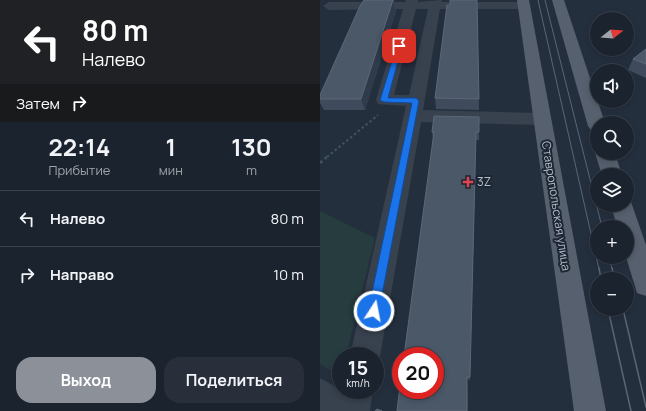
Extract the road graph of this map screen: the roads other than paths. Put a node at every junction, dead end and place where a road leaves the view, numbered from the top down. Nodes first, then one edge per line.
1 (558, 0) edge
2 (523, 2) edge
3 (411, 3) edge
4 (435, 3) edge
5 (327, 7) edge
6 (414, 108) junction
7 (594, 116) edge
8 (541, 119) junction
9 (624, 212) edge
10 (646, 284) edge
11 (367, 347) edge
12 (320, 394) edge
13 (356, 399) edge
14 (347, 411) edge
15 (354, 411) edge
16 (590, 411) edge

1 - 7 main road
2 - 4 lane
2 - 8 main road, Ставропольская улица
3 - 4 lane
3 - 5 lane
3 - 6 lane
4 - 6 lane
6 - 8 lane
6 - 11 lane
8 - 16 main road, Ставропольская улица
9 - 10 main road
12 - 14 lane
13 - 15 lane

